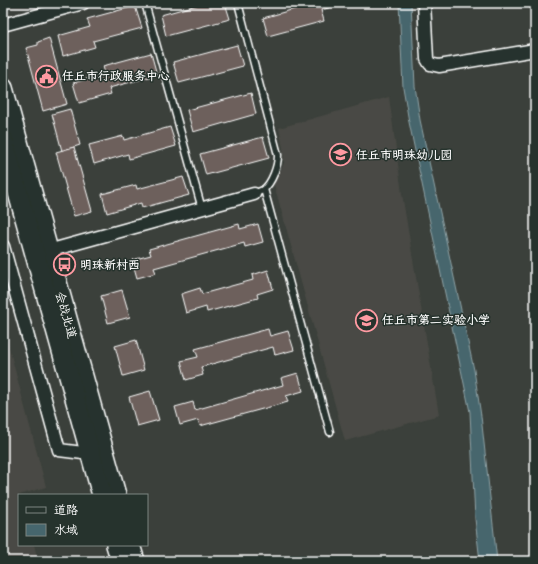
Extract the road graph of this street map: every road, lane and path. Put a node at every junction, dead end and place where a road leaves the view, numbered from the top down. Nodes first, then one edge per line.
1 (83, 3) edge
2 (144, 3) edge
3 (238, 3) edge
4 (424, 3) edge
5 (3, 25) edge
6 (535, 50) edge
7 (3, 88) edge
8 (3, 139) edge
9 (259, 192) junction
10 (202, 209) junction
11 (3, 246) edge
12 (48, 251) junction
13 (330, 432) dead end
14 (91, 454) junction
15 (102, 494) edge
16 (116, 494) edge
17 (116, 546) edge
18 (130, 546) edge
19 (121, 561) edge
20 (135, 561) edge

1 - 5 street
2 - 10 lane
3 - 9 lane
4 - 6 street
7 - 12 main road, 会战北道
8 - 14 main road, 会战北道
9 - 10 street
9 - 13 lane
10 - 12 street
11 - 14 street
12 - 16 main road, 会战北道
14 - 15 main road, 会战北道
17 - 19 main road
18 - 20 main road

